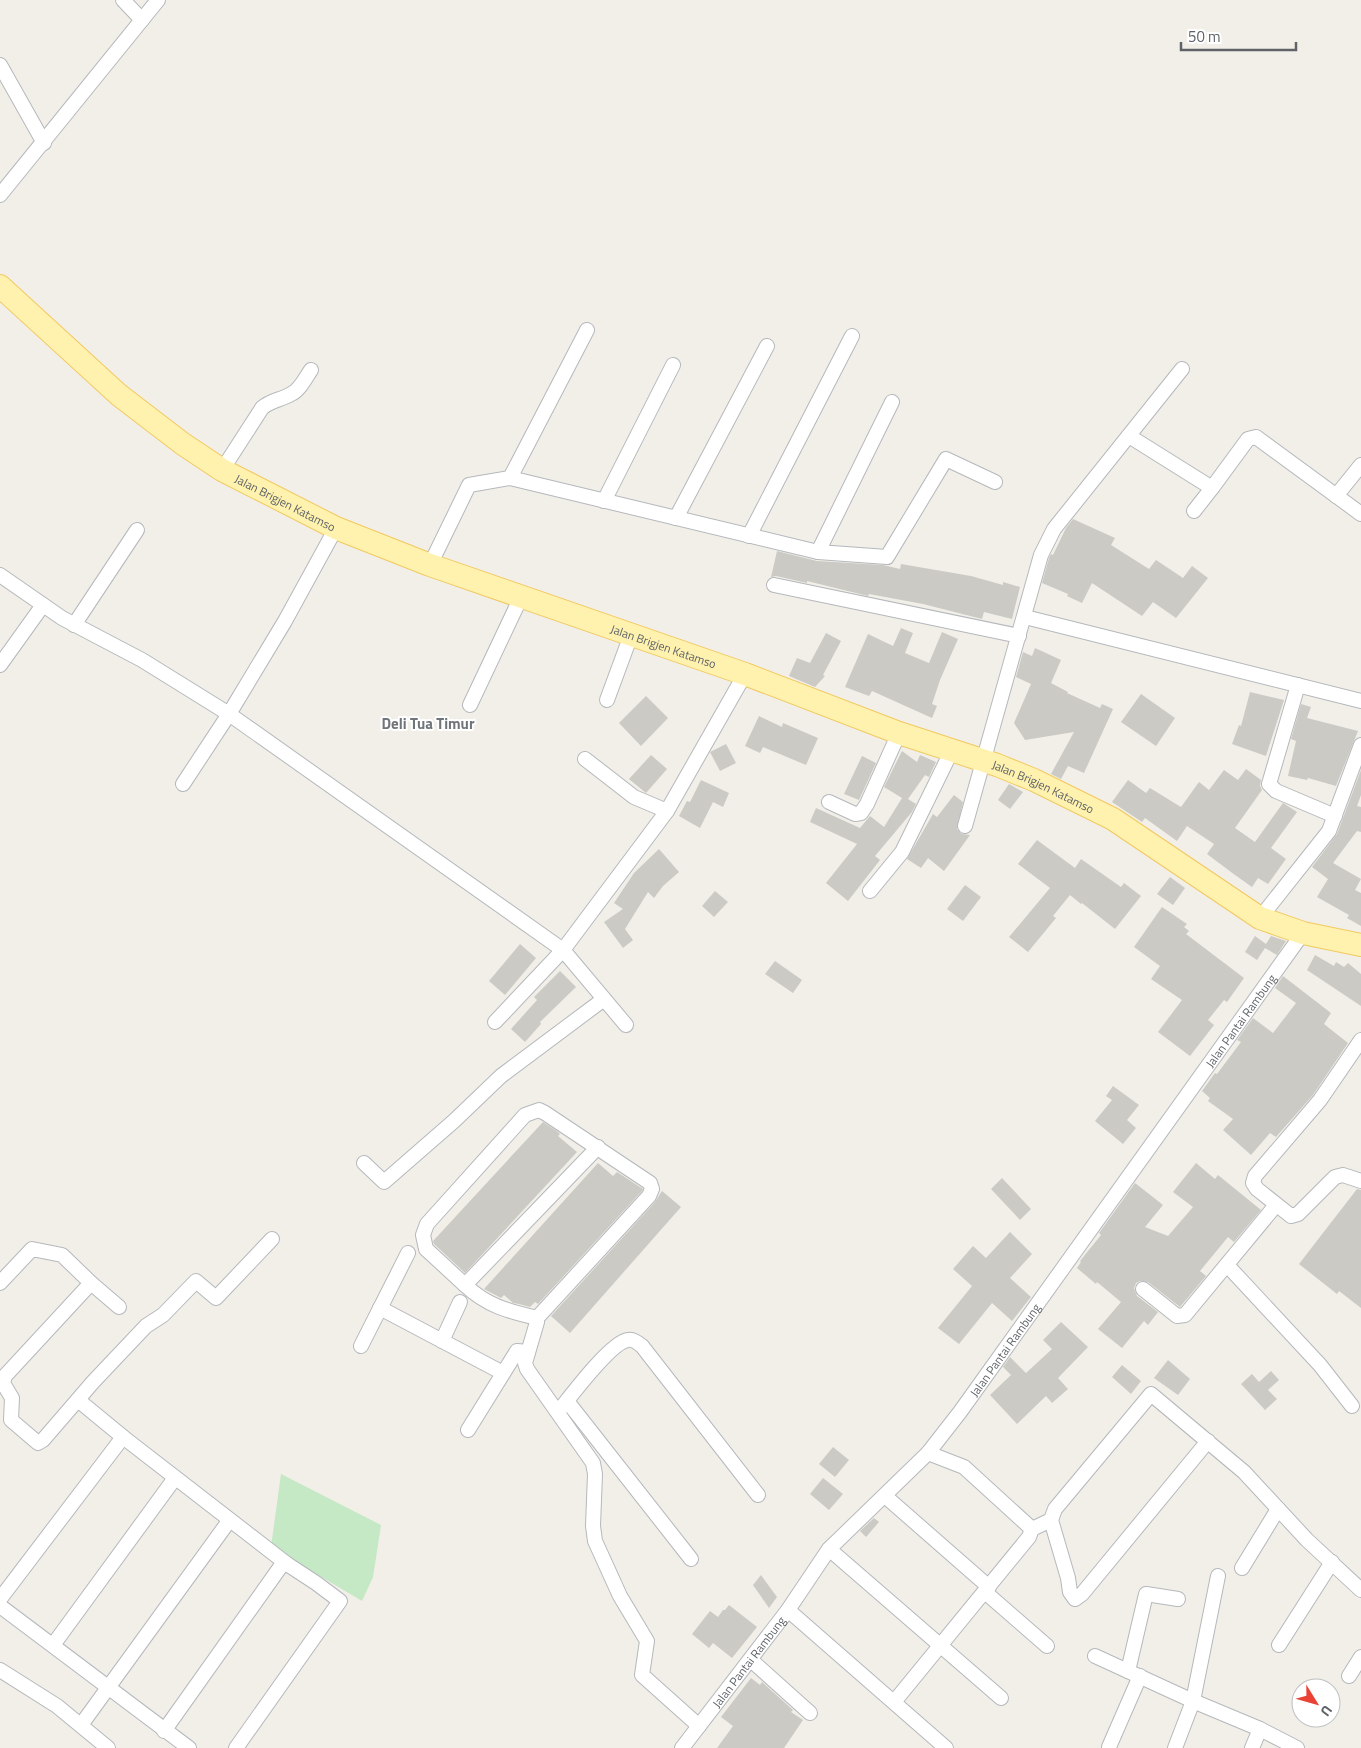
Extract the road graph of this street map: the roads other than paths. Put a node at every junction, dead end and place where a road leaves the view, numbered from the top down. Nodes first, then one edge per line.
1 (123, 0) edge
2 (158, 0) edge
3 (142, 20) junction
4 (0, 65) edge
5 (44, 143) junction
6 (0, 195) edge
7 (0, 286) edge
8 (587, 330) dead end
9 (852, 336) dead end
10 (767, 346) dead end
11 (673, 365) dead end
12 (1182, 369) dead end
13 (311, 370) dead end
14 (892, 402) dead end
15 (1129, 436) junction
16 (1361, 465) edge
17 (222, 470) junction
18 (510, 478) junction
19 (995, 482) dead end
20 (1212, 488) junction
21 (1336, 496) junction
22 (604, 501) junction
23 (1194, 511) dead end
24 (1361, 514) edge
25 (676, 518) junction
26 (336, 528) junction
27 (137, 530) dead end
28 (749, 536) junction
29 (818, 552) junction
30 (430, 565) junction
31 (0, 575) edge
32 (774, 585) dead end
33 (521, 597) junction
34 (43, 605) junction
35 (1025, 617) junction
36 (74, 625) junction
37 (631, 635) junction
38 (1020, 636) junction
39 (0, 665) edge
40 (745, 674) junction
41 (1298, 685) junction
42 (607, 700) dead end
43 (1361, 701) edge
44 (470, 705) dead end
45 (229, 714) junction
46 (900, 733) junction
47 (1361, 746) edge
48 (952, 750) junction
49 (584, 759) dead end
50 (983, 761) junction
51 (183, 784) dead end
52 (829, 802) dead end
53 (667, 812) junction
54 (1335, 816) junction
55 (965, 826) dead end
56 (870, 891) dead end
57 (1260, 918) junction
58 (1303, 933) junction
59 (1361, 945) edge
60 (563, 950) junction
61 (604, 1000) junction
62 (495, 1022) dead end
63 (626, 1025) dead end
64 (1361, 1040) edge
65 (598, 1147) junction
66 (364, 1163) dead end
67 (1361, 1181) edge
68 (1276, 1204) junction
69 (272, 1239) dead end
70 (408, 1253) dead end
71 (1227, 1265) junction
72 (91, 1282) junction
73 (0, 1283) edge
74 (464, 1285) junction
75 (1143, 1289) dead end
76 (460, 1302) dead end
77 (118, 1306) dead end
78 (380, 1308) junction
79 (537, 1320) junction
80 (442, 1340) junction
81 (361, 1346) dead end
82 (528, 1352) junction
83 (503, 1373) junction
84 (78, 1400) dead end
85 (567, 1401) junction
86 (1352, 1406) dead end
87 (558, 1412) junction
88 (468, 1430) dead end
89 (123, 1437) junction
90 (1208, 1441) junction
91 (928, 1453) junction
92 (175, 1478) junction
93 (758, 1495) dead end
94 (885, 1496) junction
95 (1278, 1509) junction
96 (229, 1520) junction
97 (1051, 1520) junction
98 (1032, 1529) junction
99 (829, 1549) junction
100 (691, 1559) dead end
101 (1332, 1562) junction
102 (287, 1564) junction
103 (1242, 1568) dead end
104 (1218, 1576) dead end
105 (987, 1589) junction
106 (1361, 1590) edge
107 (0, 1599) edge
108 (1178, 1599) dead end
109 (0, 1606) edge
110 (788, 1610) junction
111 (53, 1645) junction
112 (939, 1645) junction
113 (1279, 1645) dead end
114 (1047, 1646) dead end
115 (1095, 1656) dead end
116 (1361, 1657) edge
117 (751, 1660) junction
118 (0, 1670) edge
119 (1134, 1674) junction
120 (1349, 1676) dead end
121 (109, 1688) junction
122 (1001, 1698) dead end
123 (1193, 1701) junction
124 (894, 1702) junction
125 (810, 1713) dead end
126 (81, 1726) junction
127 (699, 1726) junction
128 (1260, 1729) junction
129 (164, 1731) junction
130 (684, 1747) edge
131 (1109, 1747) edge
132 (108, 1748) edge
133 (189, 1748) edge
134 (236, 1748) edge
135 (946, 1748) edge
136 (1176, 1748) edge
137 (1252, 1748) edge
138 (1297, 1748) edge

1 - 3 street
2 - 3 street
3 - 5 street
4 - 5 street
5 - 6 street
7 - 17 main road, Jalan Brigjen Katamso
8 - 18 street
9 - 28 street
10 - 25 street
11 - 22 street
12 - 15 street
13 - 17 street
14 - 29 street
15 - 20 street
15 - 35 street
16 - 21 street
17 - 26 main road, Jalan Brigjen Katamso
18 - 22 street
18 - 30 street
19 - 29 street
20 - 21 street
20 - 23 street
21 - 24 street
22 - 25 street
25 - 28 street
26 - 30 main road, Jalan Brigjen Katamso
26 - 45 street
27 - 36 street
28 - 29 street
30 - 33 main road, Jalan Brigjen Katamso
31 - 34 street
32 - 38 street
33 - 37 main road, Jalan Brigjen Katamso
33 - 44 street
34 - 36 street
34 - 39 street
35 - 38 street
35 - 41 street
36 - 45 street
37 - 40 main road, Jalan Brigjen Katamso
37 - 42 street
38 - 50 street
40 - 46 main road, Jalan Brigjen Katamso
40 - 53 street
41 - 43 street
41 - 54 street
45 - 51 street
45 - 60 street
46 - 48 main road, Jalan Brigjen Katamso
46 - 52 street
47 - 54 street
48 - 50 main road, Jalan Brigjen Katamso
48 - 56 street
49 - 53 street
50 - 55 street
50 - 57 main road, Jalan Brigjen Katamso
53 - 60 street
54 - 57 street
57 - 58 main road, Jalan Brigjen Katamso
58 - 59 main road, Jalan Brigjen Katamso
58 - 91 street, Jalan Pantai Rambung
60 - 61 street
60 - 62 street
61 - 63 street
61 - 66 street
64 - 68 street
65 - 74 street
65 - 74 street
65 - 79 street
67 - 68 street
68 - 71 street
69 - 72 street
70 - 78 street
71 - 75 street
71 - 86 street
72 - 73 street
72 - 77 street
74 - 79 street
76 - 80 street
78 - 80 street
78 - 81 street
79 - 82 street
80 - 83 street
82 - 83 street
82 - 87 street
83 - 88 street
84 - 89 street
85 - 87 street
85 - 93 street
85 - 100 street
87 - 127 street
89 - 92 street
89 - 107 street
90 - 95 street
90 - 97 street
90 - 97 street
91 - 94 street, Jalan Pantai Rambung
91 - 98 street
92 - 96 street
92 - 111 street
94 - 99 street, Jalan Pantai Rambung
94 - 105 street
95 - 101 street
95 - 103 street
96 - 102 street
96 - 121 street
97 - 98 street
98 - 105 street
99 - 110 street, Jalan Pantai Rambung
99 - 112 street
101 - 106 street
101 - 113 street
102 - 129 street
102 - 134 street
104 - 123 street
105 - 112 street
105 - 114 street
108 - 119 street
109 - 111 street
110 - 117 street, Jalan Pantai Rambung
110 - 124 street
111 - 121 street
112 - 122 street
112 - 124 street
115 - 119 street
116 - 120 street
117 - 125 street
117 - 127 street, Jalan Pantai Rambung
118 - 126 street
119 - 123 street
119 - 131 street
121 - 126 street
121 - 129 street
123 - 128 street
123 - 136 street
124 - 135 street
126 - 132 street
127 - 130 street, Jalan Pantai Rambung
128 - 137 street
128 - 138 street
129 - 133 street

